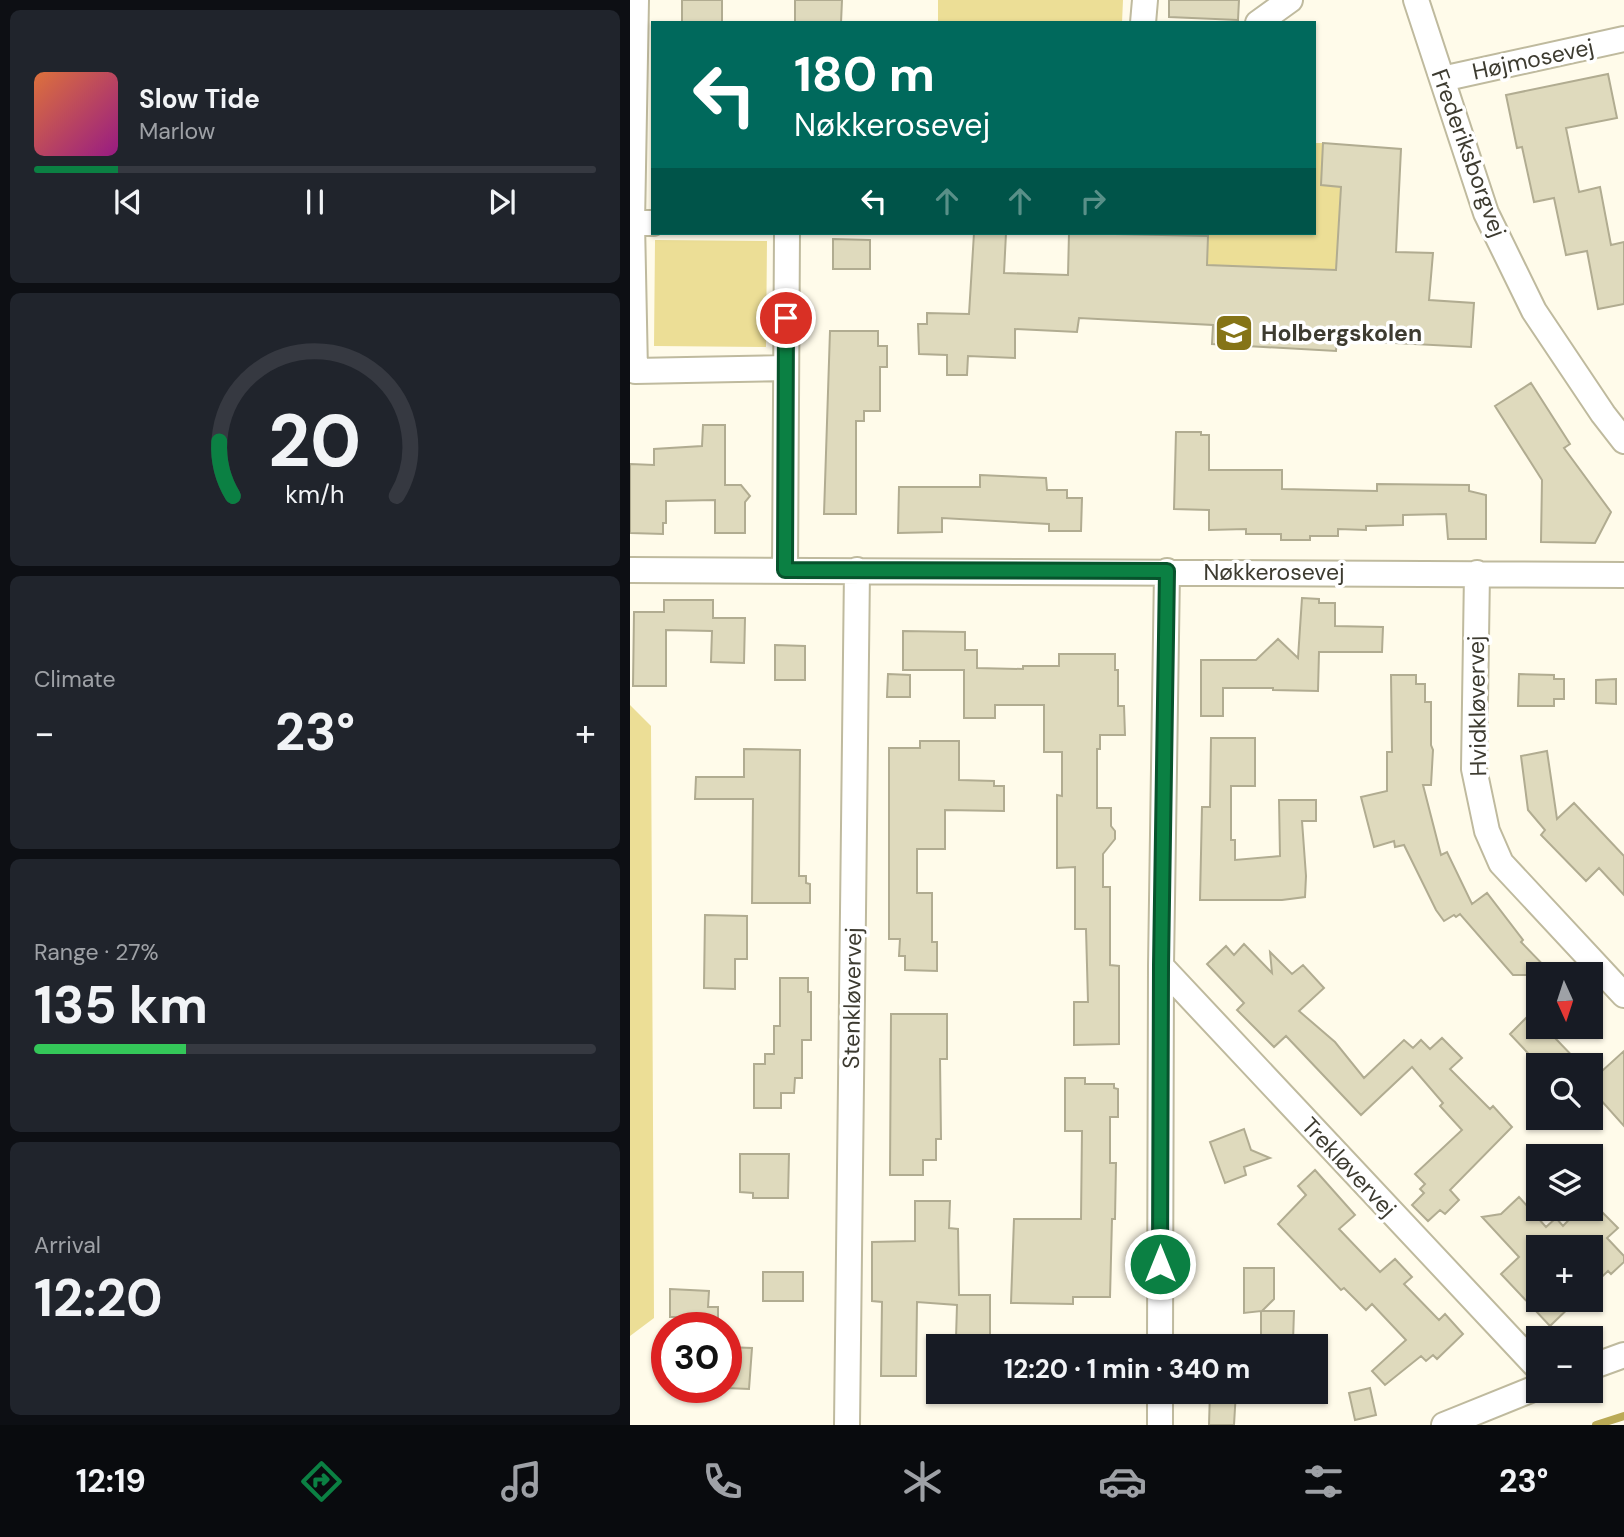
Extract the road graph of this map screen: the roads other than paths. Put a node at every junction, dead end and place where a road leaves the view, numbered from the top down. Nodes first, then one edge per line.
1 (636, 0) edge
2 (1145, 0) edge
3 (1290, 0) edge
4 (1416, 0) edge
5 (1143, 21) edge
6 (1261, 21) edge
7 (1624, 39) edge
8 (1442, 79) junction
9 (642, 223) edge
10 (787, 235) edge
11 (786, 369) junction
12 (1613, 412) edge
13 (1624, 441) edge
14 (630, 570) edge
15 (785, 570) junction
16 (857, 570) junction
17 (1167, 571) junction
18 (1477, 573) junction
19 (1624, 575) edge
20 (1161, 966) junction
21 (1624, 995) edge
22 (1160, 1334) edge
23 (1526, 1355) edge
24 (1624, 1355) edge
25 (1603, 1363) edge
26 (1526, 1392) edge
27 (1160, 1404) edge
28 (847, 1425) edge
29 (1160, 1425) edge
30 (1444, 1425) edge

1 - 9 street
2 - 5 street
3 - 6 street
4 - 8 street, Frederiksborgvej
7 - 8 street, Højmosevej
8 - 12 street, Frederiksborgvej
9 - 11 street
10 - 11 street
11 - 15 street
12 - 13 street, Frederiksborgvej
14 - 15 street, Nøkkerosevej
15 - 16 street, Nøkkerosevej
16 - 17 street, Nøkkerosevej
16 - 28 street, Stenkløvervej
17 - 18 street, Nøkkerosevej
17 - 20 street
18 - 19 street, Nøkkerosevej
18 - 21 street, Hvidkløvervej
20 - 22 street
20 - 23 street, Trekløvervej
24 - 25 street
26 - 30 street
27 - 29 street

